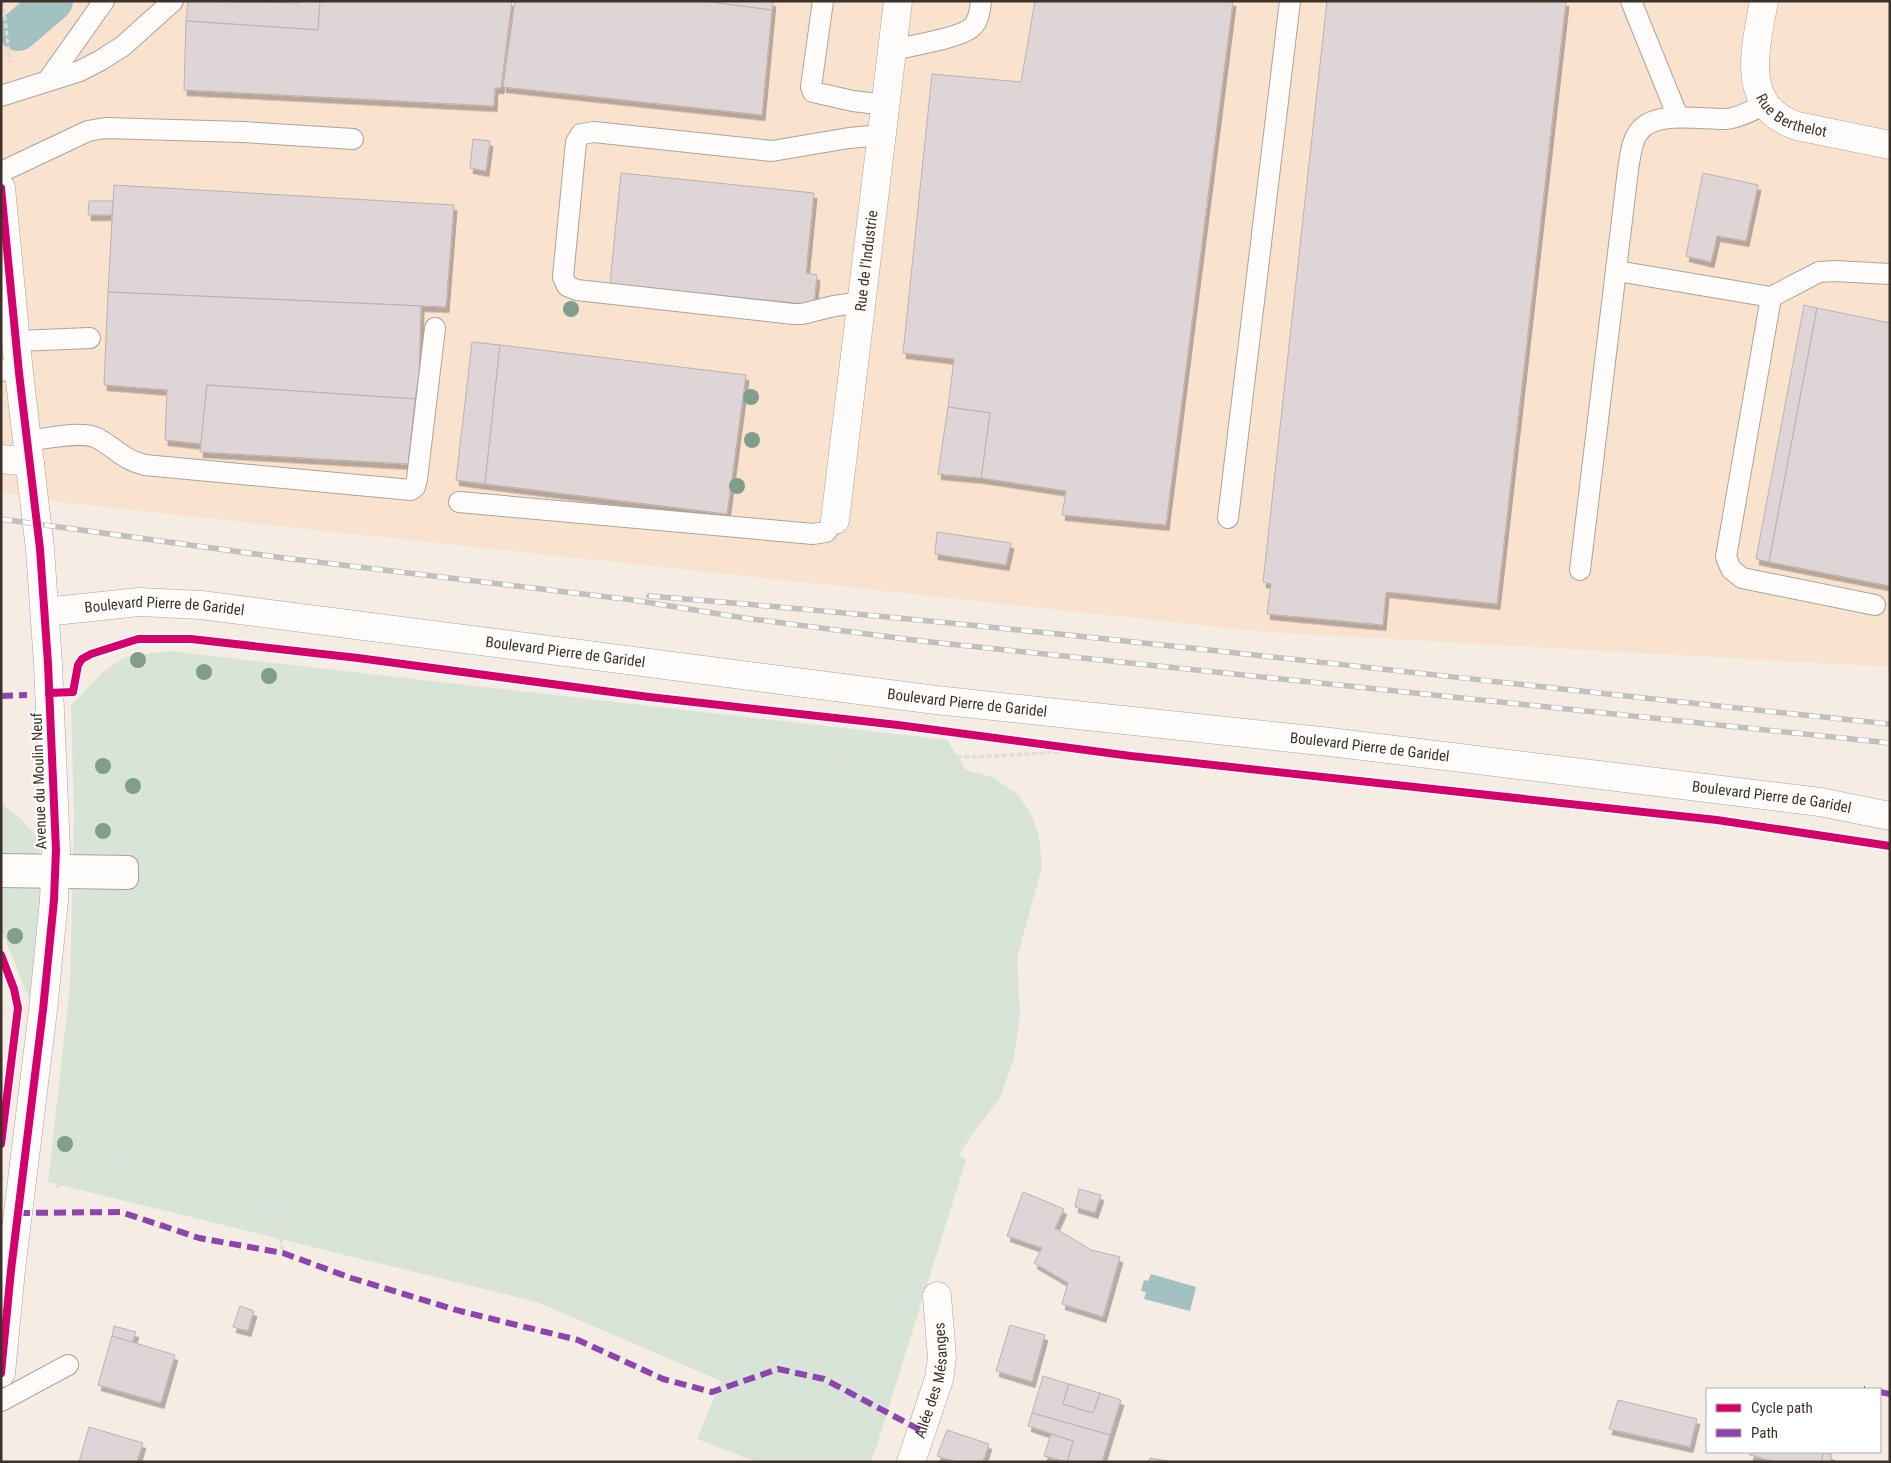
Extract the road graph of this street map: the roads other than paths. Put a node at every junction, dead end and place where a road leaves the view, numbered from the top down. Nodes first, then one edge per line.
1 (104, 1) edge
2 (174, 1) edge
3 (823, 1) edge
4 (898, 1) edge
5 (981, 1) edge
6 (1290, 1) edge
7 (1631, 1) edge
8 (1764, 1) edge
9 (892, 50) junction
10 (48, 80) junction
11 (1, 96) edge
12 (1766, 104) junction
13 (886, 105) junction
14 (1678, 117) junction
15 (882, 135) junction
16 (353, 138) dead end
17 (1890, 145) edge
18 (1, 172) edge
19 (1, 188) edge
20 (1617, 271) junction
21 (1890, 274) edge
22 (1771, 297) junction
23 (863, 302) junction
24 (435, 328) dead end
25 (90, 338) dead end
26 (17, 340) junction
27 (10, 371) edge
28 (28, 452) junction
29 (1, 459) edge
30 (459, 502) dead end
31 (1228, 518) dead end
32 (835, 520) joint
33 (1580, 570) dead end
34 (1875, 604) dead end
35 (45, 612) junction
36 (1890, 816) edge
37 (1, 864) edge
38 (55, 871) junction
39 (1, 877) edge
40 (936, 1296) dead end
41 (68, 1365) dead end
42 (1, 1373) edge
43 (1, 1401) edge
44 (911, 1462) edge

1 - 10 lane
2 - 10 lane
3 - 13 lane
4 - 9 street, Rue de l'Industrie
5 - 9 lane
6 - 31 lane
7 - 14 lane
8 - 12 street, Rue Berthelot
9 - 13 street, Rue de l'Industrie
10 - 11 lane
12 - 14 lane
12 - 17 street, Rue Berthelot
13 - 15 street, Rue de l'Industrie
14 - 20 lane
15 - 23 street, Rue de l'Industrie
15 - 23 lane
16 - 18 lane
19 - 26 street, Avenue du Moulin Neuf
20 - 22 lane
20 - 33 lane
21 - 22 lane
22 - 34 lane
23 - 32 street, Rue de l'Industrie
24 - 28 lane
25 - 26 lane
26 - 27 street, Avenue du Moulin Neuf
27 - 28 street, Avenue du Moulin Neuf
28 - 29 street
28 - 35 street, Avenue du Moulin Neuf
30 - 32 lane
35 - 36 street, Boulevard Pierre de Garidel
35 - 38 street, Avenue du Moulin Neuf
37 - 38 lane
38 - 39 lane
38 - 42 street, Avenue du Moulin Neuf
40 - 44 street, Allée des Mésanges
41 - 43 lane

